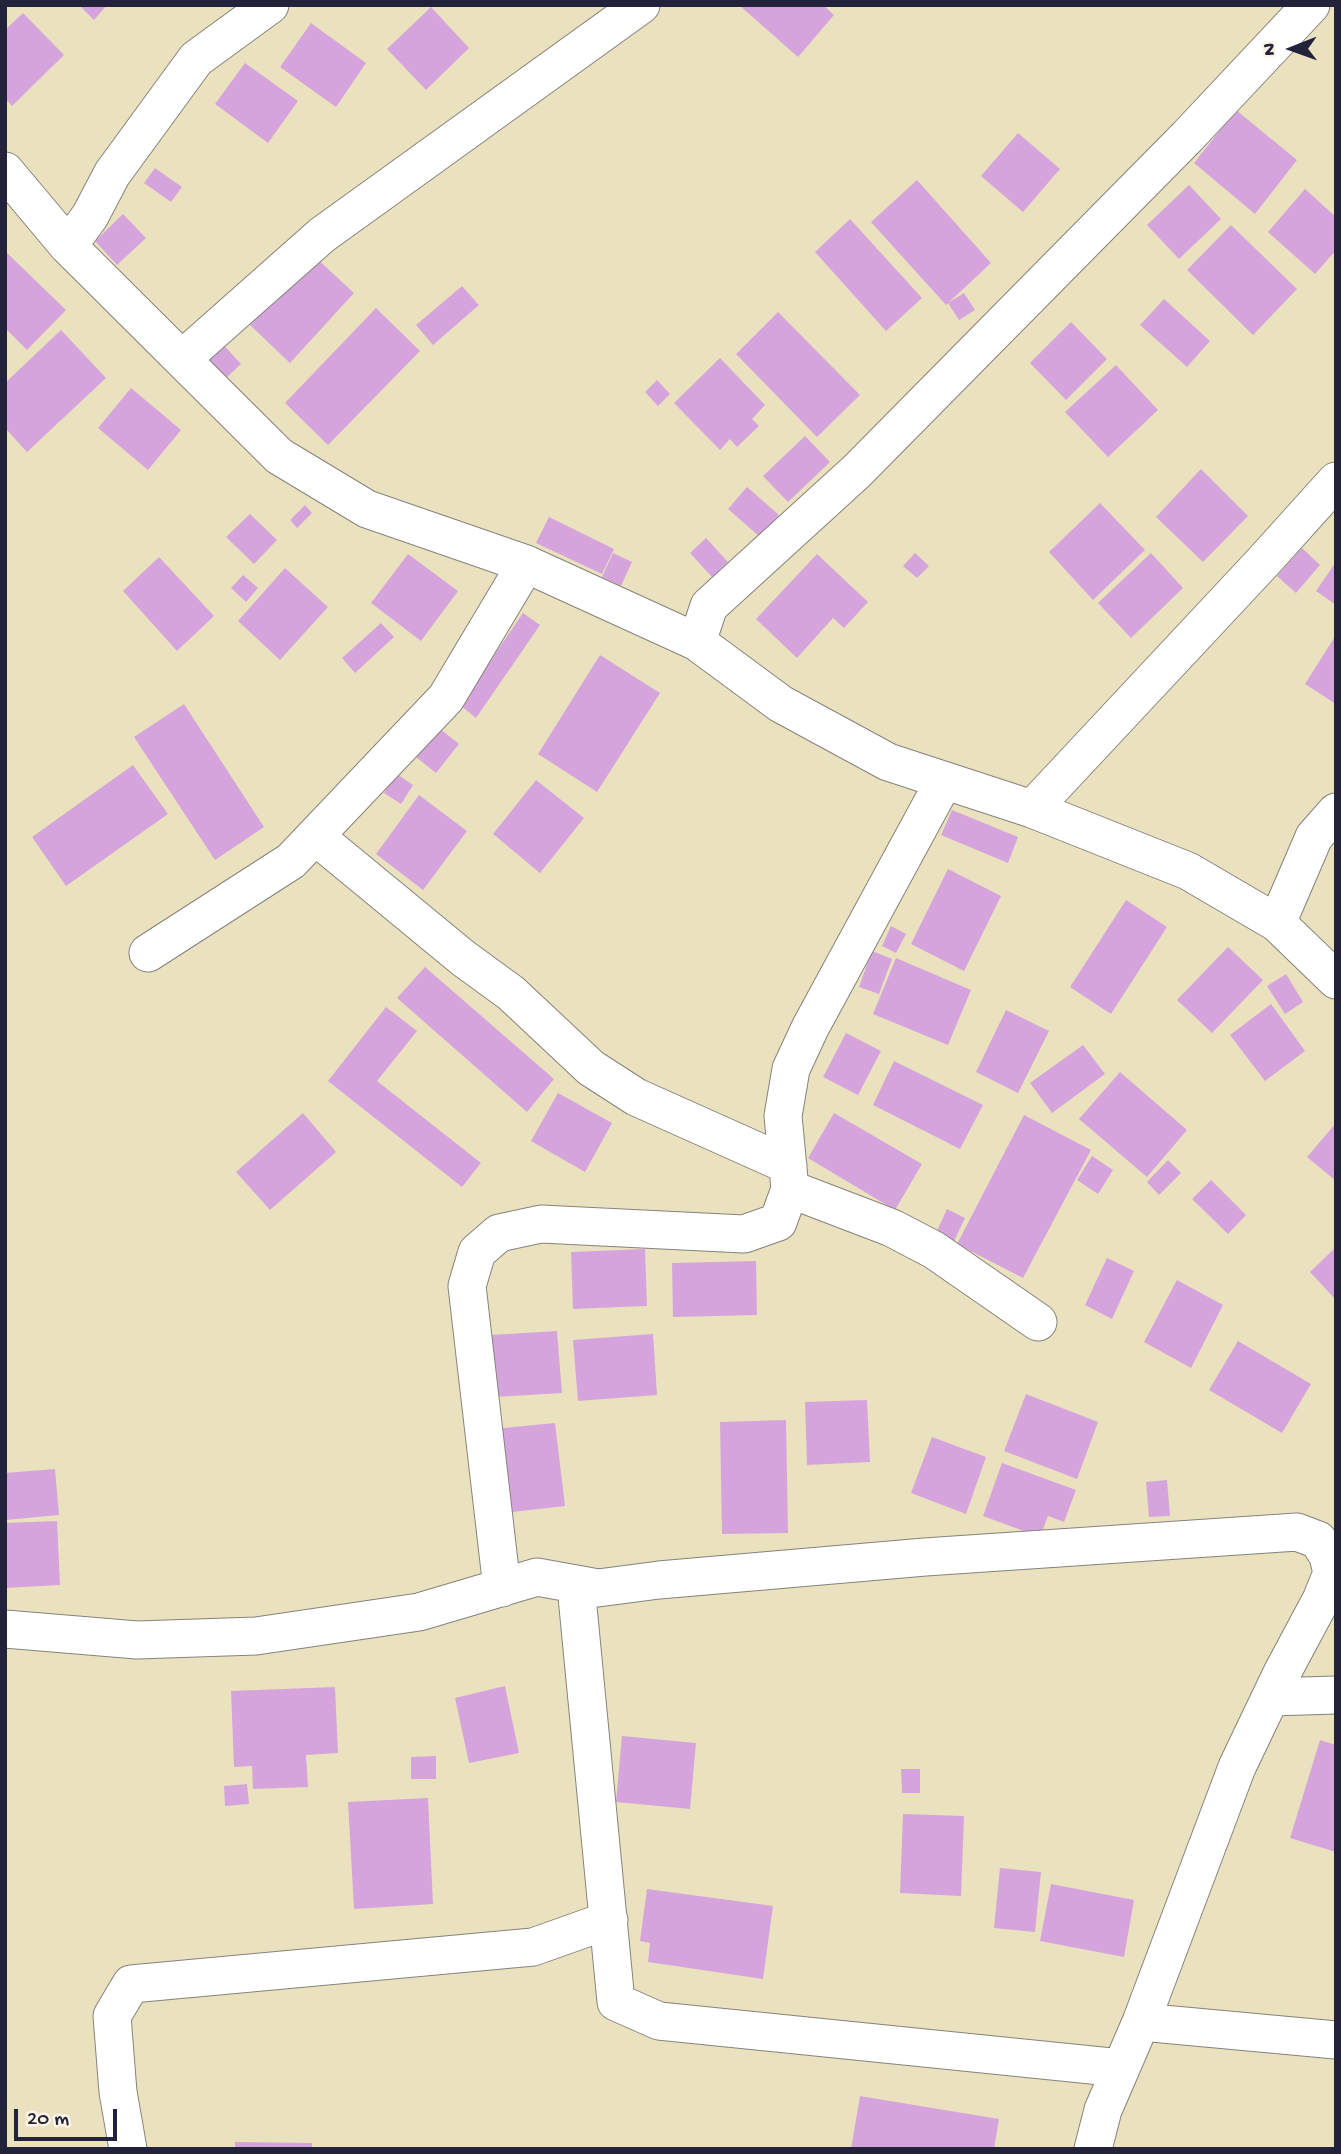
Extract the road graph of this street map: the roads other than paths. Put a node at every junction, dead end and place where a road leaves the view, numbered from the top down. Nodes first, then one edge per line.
1 (270, 5) edge
2 (641, 5) edge
3 (1311, 5) edge
4 (5, 171) edge
5 (68, 246) junction
6 (182, 359) junction
7 (1336, 481) edge
8 (526, 564) junction
9 (697, 642) junction
10 (944, 781) junction
11 (1032, 808) junction
12 (1336, 812) edge
13 (315, 836) junction
14 (1277, 923) junction
15 (148, 953) dead end
16 (1336, 980) edge
17 (789, 1177) junction
18 (1038, 1322) dead end
19 (576, 1586) junction
20 (502, 1588) junction
21 (5, 1629) edge
22 (1336, 1695) edge
23 (1271, 1697) junction
24 (609, 1920) junction
25 (1141, 2022) junction
26 (1336, 2040) edge
27 (1121, 2068) junction
28 (128, 2149) edge
29 (1093, 2149) edge

1 - 5 street
2 - 6 street
3 - 9 street
4 - 5 street
5 - 6 street
6 - 8 street
7 - 11 street
8 - 9 street
8 - 13 street
9 - 10 street
10 - 11 street
10 - 17 street
11 - 14 street
12 - 14 street
13 - 15 street
13 - 17 street
14 - 16 street
17 - 18 street
17 - 20 street
19 - 20 street
19 - 23 street
19 - 24 street
20 - 21 street
22 - 23 street
23 - 25 street
24 - 27 street
24 - 28 street
25 - 26 street
25 - 27 street
27 - 29 street

